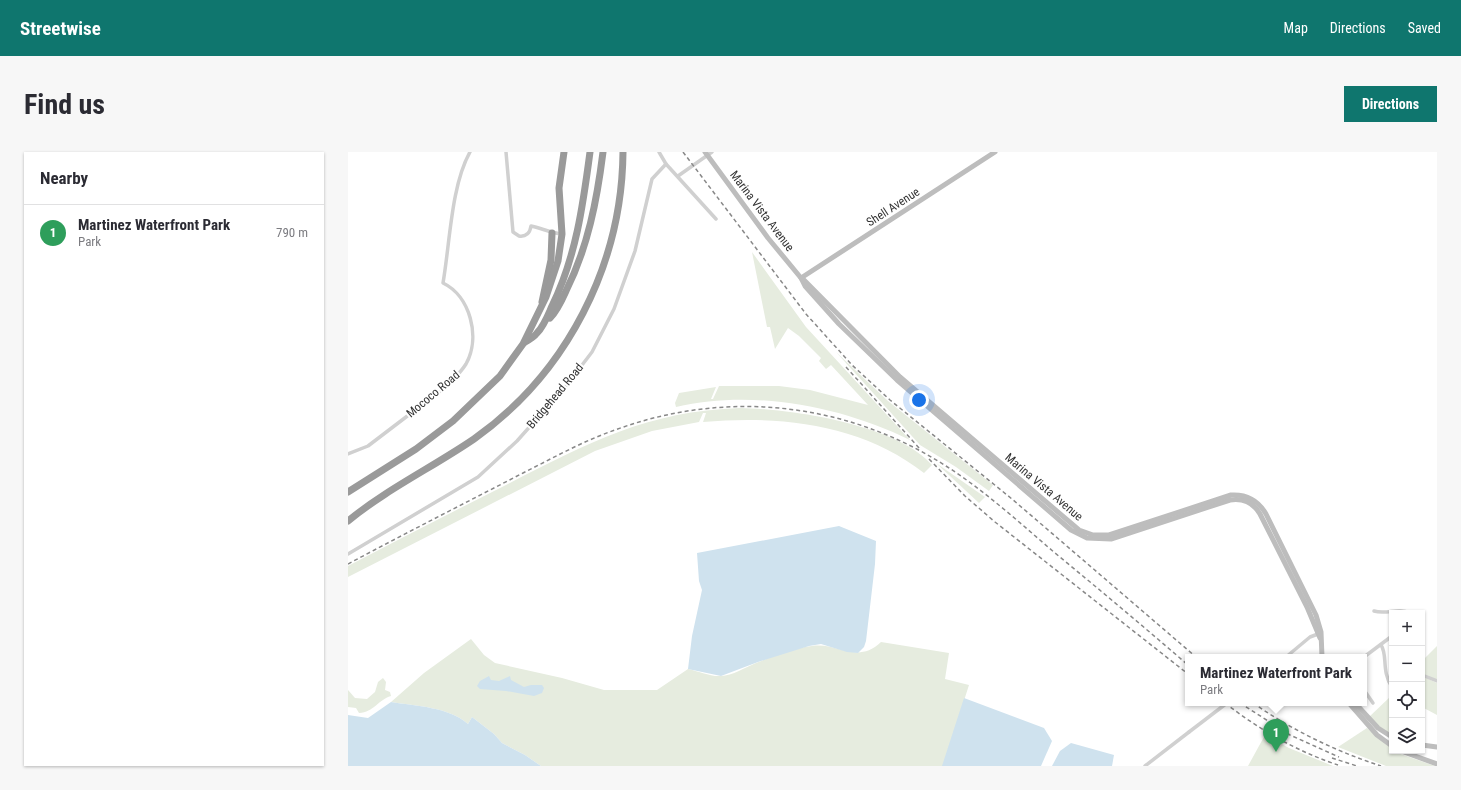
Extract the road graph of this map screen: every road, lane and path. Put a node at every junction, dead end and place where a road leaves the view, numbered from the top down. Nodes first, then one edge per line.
1 (470, 152) edge
2 (506, 152) edge
3 (564, 152) edge
4 (590, 152) edge
5 (603, 152) edge
6 (623, 152) edge
7 (659, 152) edge
8 (995, 152) edge
9 (708, 153) edge
10 (666, 164) junction
11 (678, 176) junction
12 (716, 220) dead end
13 (552, 233) junction
14 (562, 234) junction
15 (801, 278) junction
16 (540, 311) junction
17 (543, 324) junction
18 (523, 344) junction
19 (348, 454) edge
20 (348, 492) edge
21 (348, 521) edge
22 (348, 554) edge
23 (1374, 611) dead end
24 (1389, 613) edge
25 (1319, 636) junction
26 (1389, 638) edge
27 (1381, 645) junction
28 (1289, 654) edge
29 (1322, 654) edge
30 (1367, 655) edge
31 (1425, 676) edge
32 (1437, 681) edge
33 (1390, 682) edge
34 (1367, 694) edge
35 (1373, 703) dead end
36 (1223, 706) edge
37 (1352, 706) edge
38 (1358, 706) edge
39 (1389, 735) edge
40 (1389, 744) edge
41 (1425, 745) edge
42 (1437, 747) edge
43 (1409, 754) edge
44 (1437, 764) edge
45 (1145, 766) edge

1 - 19 street, Mococo Road
2 - 13 street
3 - 14 highway
4 - 17 highway
5 - 17 highway
6 - 21 highway
7 - 10 street
8 - 15 main road, Shell Avenue
9 - 11 street
9 - 15 main road, Marina Vista Avenue
10 - 11 street
10 - 22 street, Bridgehead Road
11 - 12 street
13 - 14 street
13 - 16 highway
14 - 16 highway
15 - 25 main road, Marina Vista Avenue
16 - 18 highway
17 - 18 highway
18 - 20 highway
23 - 24 street
25 - 28 street
25 - 29 main road, Marina Vista Avenue
26 - 27 street
27 - 30 street
27 - 33 street
31 - 32 street
34 - 35 street
36 - 45 street, bridge
37 - 40 main road
38 - 39 main road
41 - 42 main road
43 - 44 main road

